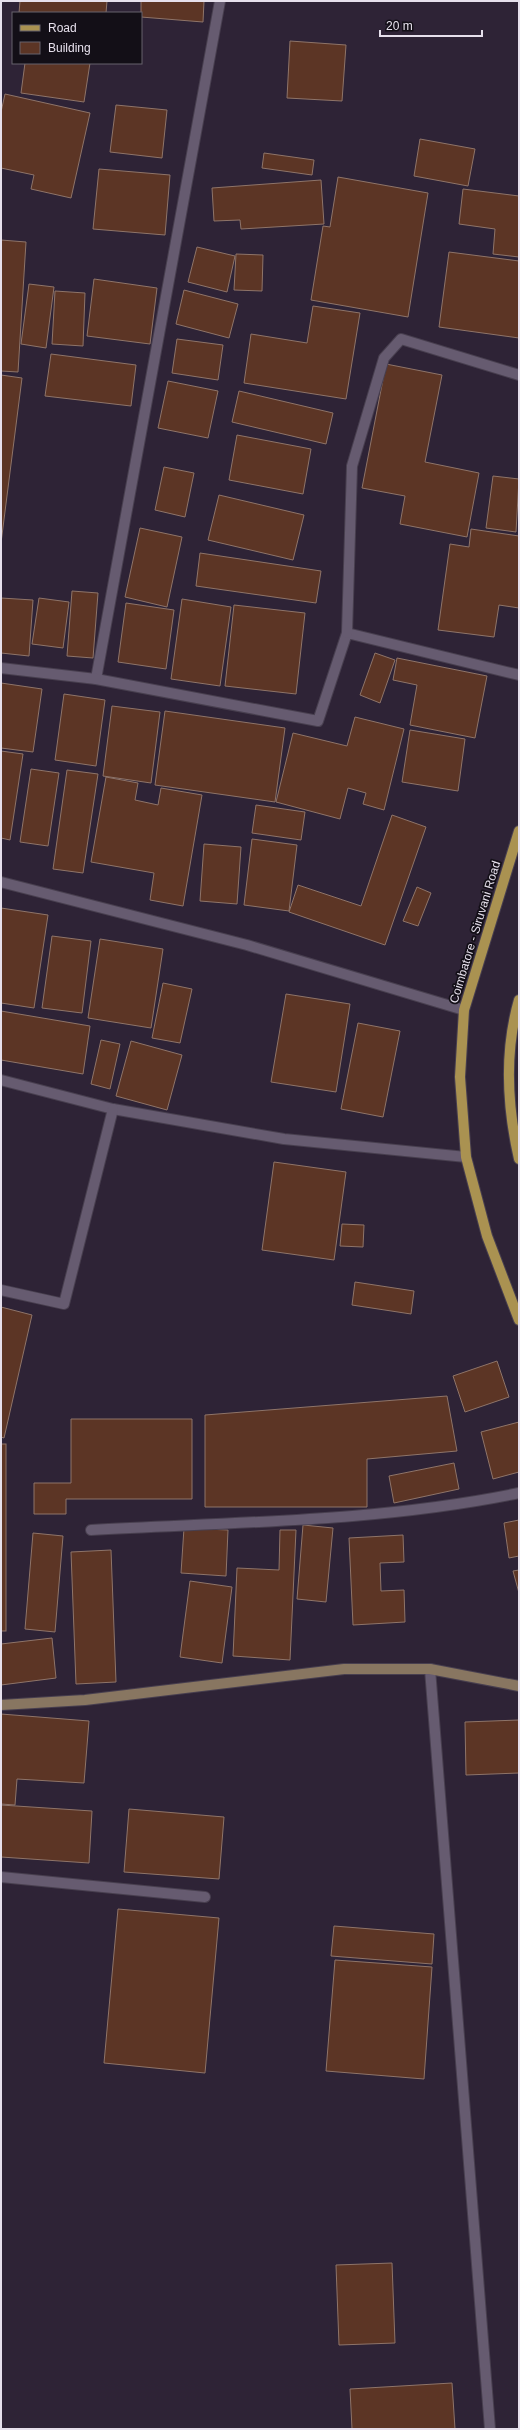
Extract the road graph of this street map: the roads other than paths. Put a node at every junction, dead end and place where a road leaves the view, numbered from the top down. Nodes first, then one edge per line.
1 (220, 1) edge
2 (519, 375) edge
3 (347, 633) junction
4 (1, 668) edge
5 (519, 675) edge
6 (96, 680) junction
7 (519, 831) edge
8 (1, 882) edge
9 (519, 1000) edge
10 (464, 1010) junction
11 (517, 1016) edge
12 (1, 1080) edge
13 (113, 1109) junction
14 (466, 1157) junction
15 (519, 1159) edge
16 (1, 1290) edge
17 (519, 1320) edge
18 (519, 1493) edge
19 (91, 1530) dead end
20 (430, 1669) junction
21 (519, 1686) edge
22 (1, 1705) edge
23 (1, 1877) edge
24 (205, 1897) dead end
25 (490, 2429) edge

1 - 6 street
2 - 3 street
3 - 5 street
3 - 6 street
4 - 6 street
7 - 10 main road, Coimbatore - Siruvani Road
8 - 10 street
9 - 11 main road
10 - 14 main road, Coimbatore - Siruvani Road
11 - 15 main road
12 - 13 street
13 - 14 street
13 - 16 street
14 - 17 main road, Coimbatore - Siruvani Road
18 - 19 street
20 - 21 street
20 - 22 street
20 - 25 street
23 - 24 street

